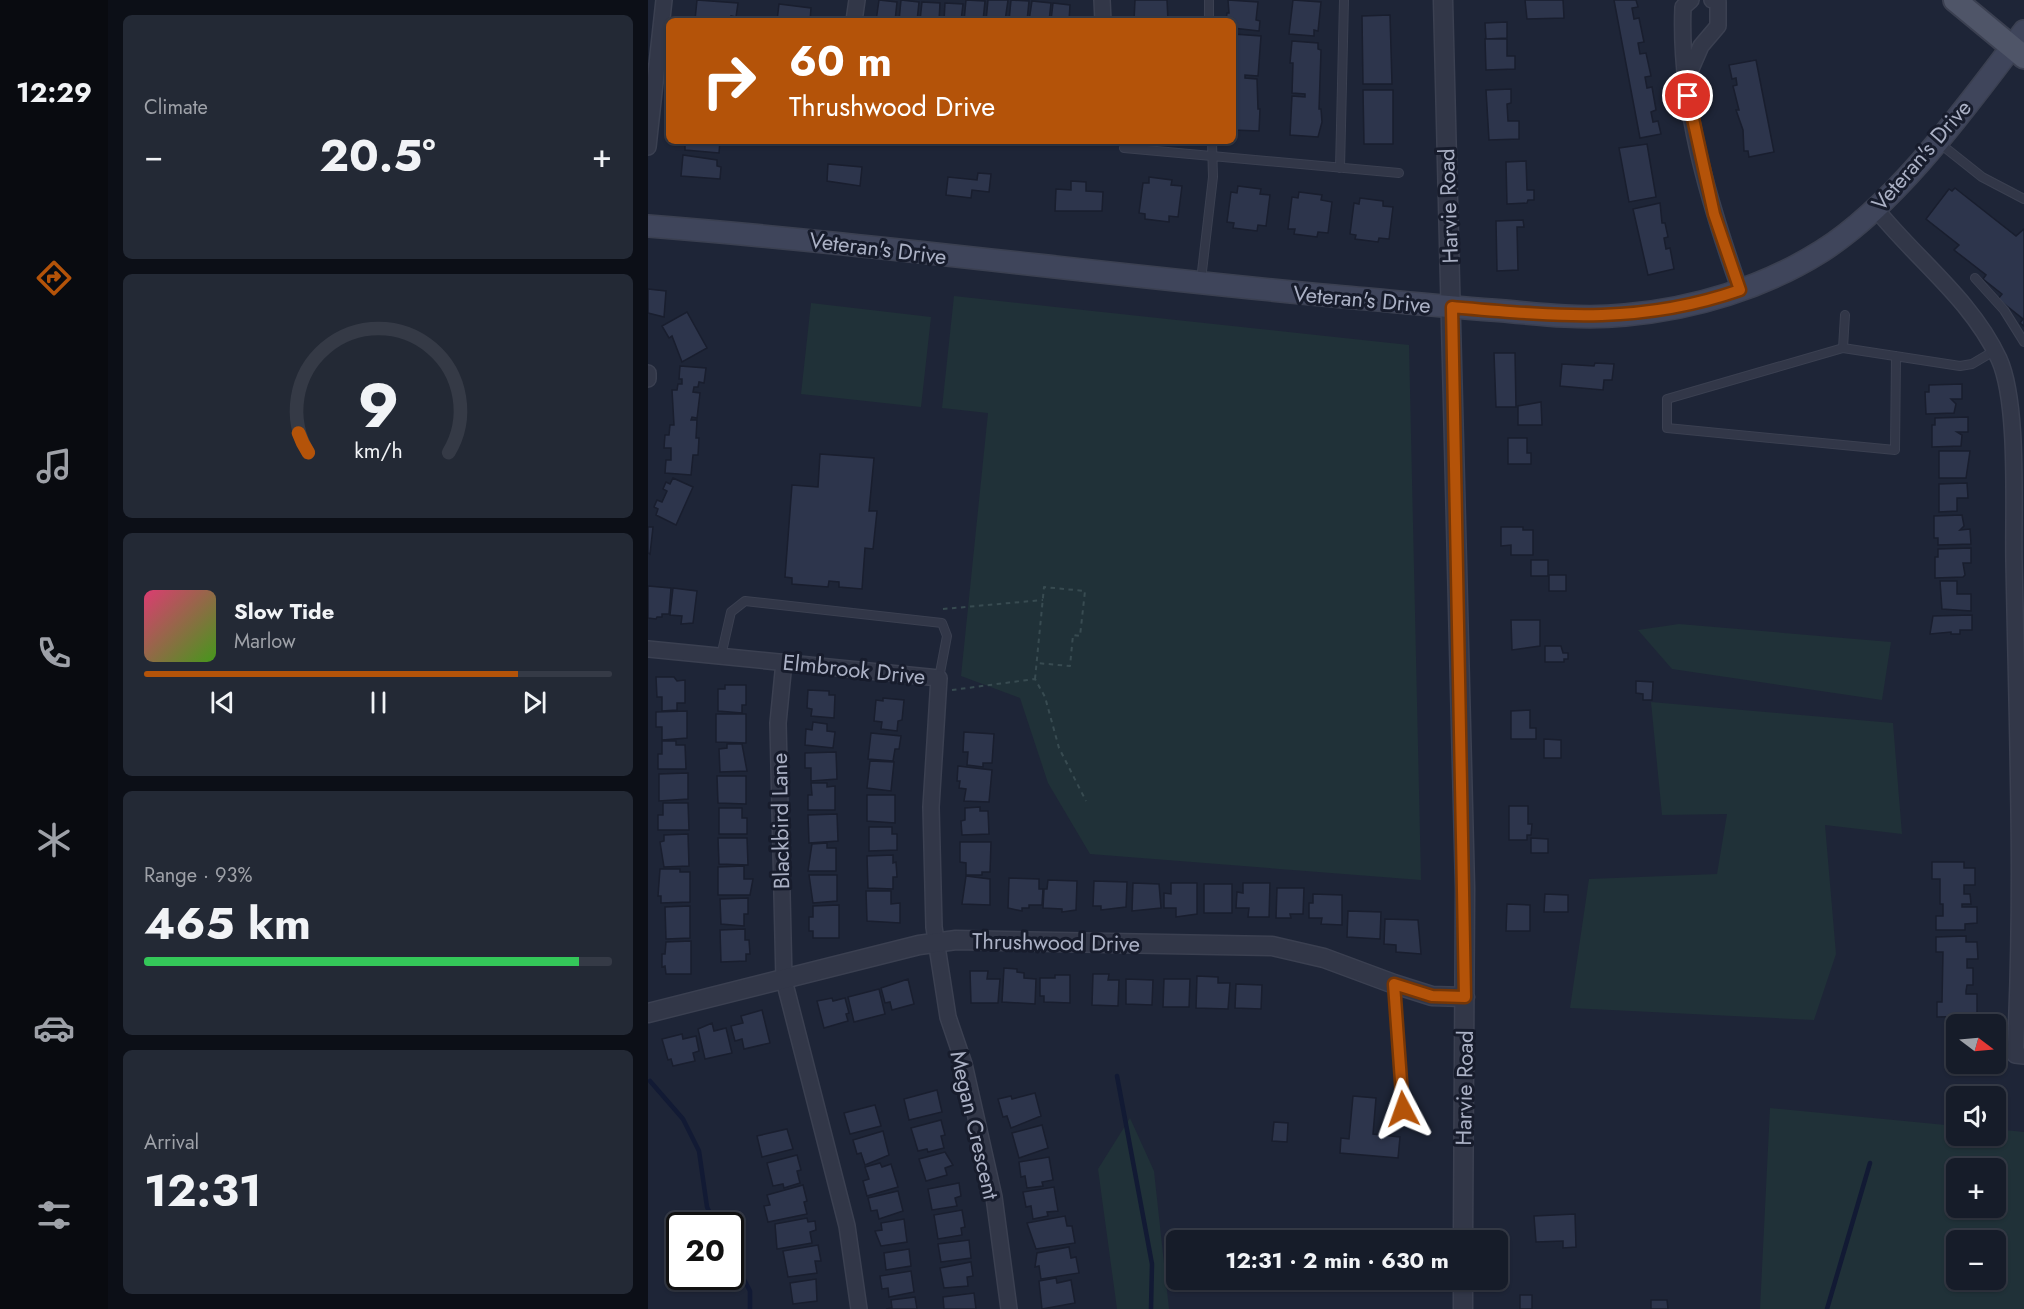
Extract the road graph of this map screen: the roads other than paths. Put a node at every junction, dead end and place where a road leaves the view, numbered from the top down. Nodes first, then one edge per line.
1 (664, 0) edge
2 (857, 0) edge
3 (1102, 0) edge
4 (1209, 0) edge
5 (1344, 0) edge
6 (1443, 0) edge
7 (1691, 0) edge
8 (1712, 0) edge
9 (1955, 0) edge
10 (854, 18) edge
11 (1103, 18) edge
12 (1209, 18) edge
13 (2020, 45) edge
14 (653, 49) edge
15 (1686, 81) junction
16 (1937, 141) junction
17 (1212, 144) edge
18 (648, 147) edge
19 (1124, 148) dead end
20 (1212, 156) junction
21 (1340, 168) junction
22 (1399, 172) dead end
23 (2024, 199) edge
24 (1876, 209) junction
25 (648, 226) edge
26 (1976, 278) dead end
27 (1201, 284) junction
28 (1740, 290) junction
29 (1452, 307) junction
30 (1845, 315) dead end
31 (2024, 342) edge
32 (1843, 348) junction
33 (1994, 351) junction
34 (1896, 356) junction
35 (648, 373) edge
36 (648, 379) edge
37 (2018, 478) edge
38 (648, 649) edge
39 (721, 656) junction
40 (784, 663) junction
41 (2020, 668) edge
42 (938, 685) junction
43 (936, 943) junction
44 (784, 980) junction
45 (1394, 984) junction
46 (1465, 997) junction
47 (648, 1012) edge
48 (2020, 1056) edge
49 (1403, 1109) dead end
50 (1463, 1230) edge
51 (1463, 1290) edge
52 (859, 1309) edge
53 (1009, 1309) edge
54 (1463, 1309) edge

1 - 14 street
2 - 10 street
3 - 11 street
4 - 12 lane
5 - 21 lane
6 - 29 street, Harvie Road
7 - 15 street
8 - 15 street
9 - 13 main road
13 - 16 main road, Veteran's Drive
14 - 18 street
15 - 28 street
16 - 23 lane
16 - 24 main road, Veteran's Drive
17 - 20 lane
19 - 20 lane
20 - 21 lane
20 - 27 lane
21 - 22 lane
24 - 28 main road, Veteran's Drive
24 - 33 street
25 - 27 main road, Veteran's Drive
26 - 31 lane
27 - 29 main road, Veteran's Drive
28 - 29 main road, Veteran's Drive
29 - 46 street, Harvie Road
30 - 32 lane
32 - 34 lane
32 - 34 lane
33 - 34 lane
33 - 37 street
35 - 36 street
37 - 41 street
38 - 39 street, Elmbrook Drive
39 - 40 street, Elmbrook Drive
39 - 42 lane
40 - 42 street, Elmbrook Drive
40 - 44 street, Blackbird Lane
41 - 48 street
42 - 43 street, Elmbrook Drive
43 - 44 street, Thrushwood Drive
43 - 45 street, Thrushwood Drive
43 - 53 street, Megan Crescent
44 - 47 street, Thrushwood Drive
44 - 52 street
45 - 46 street, Thrushwood Drive
45 - 49 lane
46 - 50 street, Harvie Road
51 - 54 street

